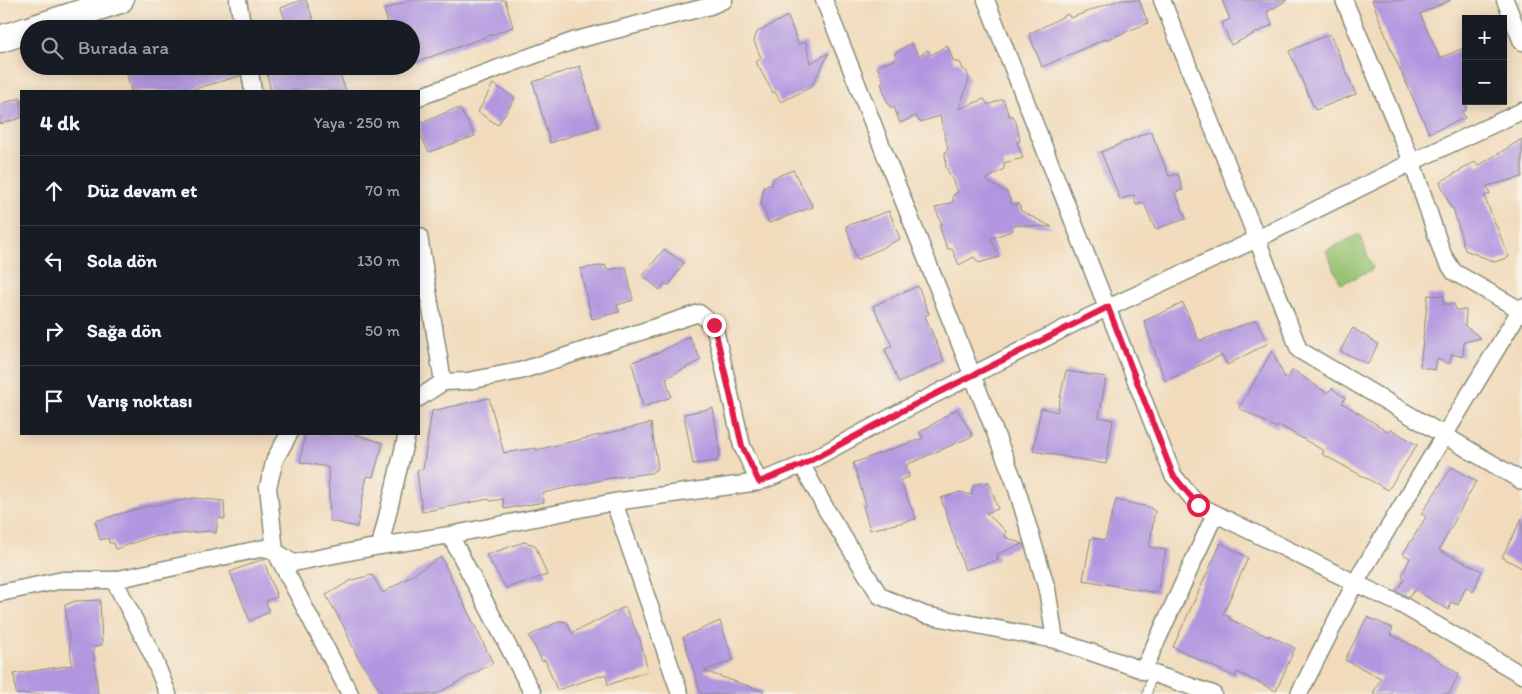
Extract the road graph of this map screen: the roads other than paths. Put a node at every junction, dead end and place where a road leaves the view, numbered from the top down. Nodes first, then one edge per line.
1 (120, 0) edge
2 (238, 0) edge
3 (724, 0) edge
4 (824, 0) edge
5 (986, 0) edge
6 (1162, 0) edge
7 (1344, 0) edge
8 (1506, 0) edge
9 (58, 20) edge
10 (241, 20) edge
11 (20, 33) edge
12 (0, 40) edge
13 (1522, 42) edge
14 (250, 75) edge
15 (253, 90) edge
16 (420, 97) edge
17 (1522, 110) edge
18 (1412, 162) junction
19 (1257, 239) junction
20 (420, 242) edge
21 (1108, 307) junction
22 (1522, 309) edge
23 (972, 375) junction
24 (443, 382) junction
25 (420, 397) edge
26 (288, 435) edge
27 (407, 435) edge
28 (1444, 436) junction
29 (802, 465) junction
30 (1522, 481) edge
31 (759, 482) junction
32 (614, 502) junction
33 (1215, 514) junction
34 (450, 536) junction
35 (380, 546) junction
36 (275, 551) junction
37 (114, 580) junction
38 (1355, 583) junction
39 (0, 593) edge
40 (1055, 640) junction
41 (1147, 672) junction
42 (1522, 675) edge
43 (168, 694) edge
44 (350, 694) edge
45 (533, 694) edge
46 (680, 694) edge
47 (1147, 694) edge
48 (1213, 694) edge
49 (1299, 694) edge

1 - 9 highway
2 - 10 street
3 - 16 street
4 - 23 street
5 - 21 street
6 - 19 street
7 - 18 street
8 - 13 street
11 - 12 highway
14 - 15 street
17 - 18 street
18 - 19 street
18 - 22 street
19 - 21 street
19 - 28 street
20 - 24 street
21 - 23 street
21 - 33 street
22 - 28 street
23 - 29 street
23 - 40 street
24 - 25 street
24 - 31 street
26 - 36 street
27 - 35 street
28 - 30 street
28 - 38 street
29 - 31 street
29 - 40 street
31 - 32 street
32 - 34 street
32 - 46 street
33 - 38 street
33 - 41 street
34 - 35 street
34 - 45 street
35 - 36 street
36 - 37 street
36 - 44 street
37 - 39 street
37 - 43 street
38 - 42 street
38 - 49 street
40 - 41 street
41 - 47 lane
41 - 48 street

